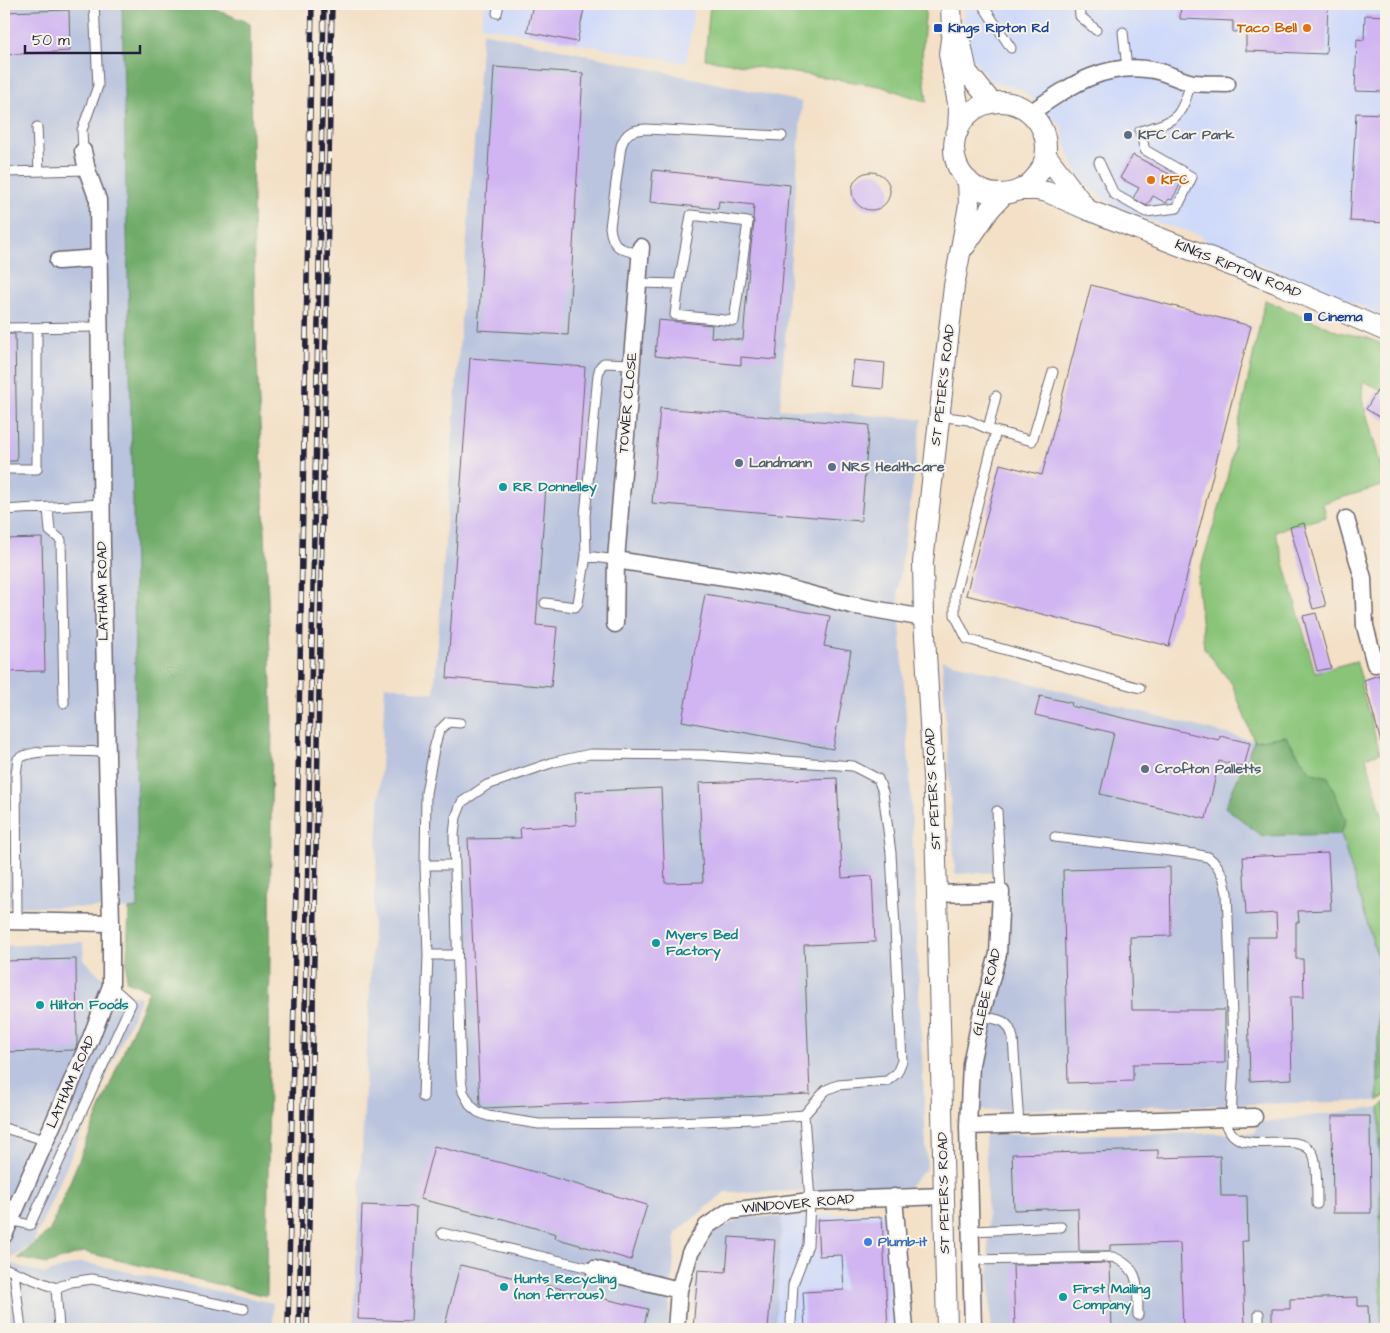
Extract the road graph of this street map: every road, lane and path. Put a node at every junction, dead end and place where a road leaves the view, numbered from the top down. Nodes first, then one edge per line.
1 (94, 4) edge
2 (951, 4) edge
3 (982, 4) edge
4 (1079, 4) edge
5 (988, 8) edge
6 (1096, 30) dead end
7 (952, 32) junction
8 (1123, 32) dead end
9 (1012, 48) dead end
10 (1127, 68) junction
11 (1191, 82) junction
12 (1228, 84) dead end
13 (992, 103) junction
14 (1030, 113) junction
15 (37, 128) dead end
16 (958, 131) junction
17 (782, 136) dead end
18 (83, 151) joint
19 (1046, 155) junction
20 (1099, 162) dead end
21 (87, 170) junction
22 (39, 171) junction
23 (4, 172) edge
24 (968, 180) junction
25 (1012, 192) junction
26 (1088, 210) junction
27 (641, 250) joint
28 (962, 250) junction
29 (100, 258) junction
30 (58, 261) dead end
31 (638, 283) junction
32 (679, 284) junction
33 (100, 327) junction
34 (4, 328) edge
35 (37, 328) junction
36 (1386, 331) edge
37 (632, 364) junction
38 (1053, 372) dead end
39 (996, 396) dead end
40 (939, 416) junction
41 (992, 430) junction
42 (4, 469) edge
43 (101, 504) junction
44 (48, 508) junction
45 (4, 510) edge
46 (1346, 519) dead end
47 (586, 556) junction
48 (616, 560) junction
49 (545, 603) dead end
50 (924, 618) junction
51 (615, 624) dead end
52 (1375, 664) edge
53 (1140, 688) dead end
54 (64, 703) dead end
55 (460, 723) dead end
56 (107, 752) junction
57 (997, 811) dead end
58 (1055, 837) dead end
59 (426, 865) junction
60 (455, 865) junction
61 (1001, 892) junction
62 (937, 894) junction
63 (11, 920) edge
64 (111, 923) junction
65 (428, 955) junction
66 (457, 955) junction
67 (111, 986) junction
68 (980, 1016) junction
69 (423, 1097) dead end
70 (804, 1116) junction
71 (1254, 1117) dead end
72 (1227, 1118) junction
73 (1019, 1125) junction
74 (968, 1126) junction
75 (4, 1128) edge
76 (45, 1140) junction
77 (944, 1196) junction
78 (894, 1197) junction
79 (810, 1201) junction
80 (1317, 1204) dead end
81 (7, 1228) edge
82 (1061, 1228) dead end
83 (971, 1231) junction
84 (442, 1234) dead end
85 (972, 1260) junction
86 (4, 1268) edge
87 (594, 1269) joint
88 (14, 1272) junction
89 (56, 1288) junction
90 (680, 1290) junction
91 (244, 1309) dead end
92 (1259, 1314) dead end
93 (1138, 1315) dead end
94 (791, 1322) dead end
95 (59, 1328) edge
96 (21, 1329) edge
97 (676, 1329) edge
98 (905, 1329) edge
99 (947, 1329) edge
100 (974, 1329) edge
101 (1259, 1329) edge

1 - 18 lane
2 - 7 street
3 - 5 lane
4 - 6 lane
5 - 9 lane
7 - 13 street
7 - 16 street
8 - 10 lane
10 - 11 street
10 - 14 street
11 - 12 street
11 - 20 lane
13 - 14 street
13 - 16 street
14 - 19 street
15 - 22 lane
16 - 24 street
17 - 27 lane
18 - 21 street, LATHAM ROAD
19 - 25 street
19 - 26 street
21 - 22 lane
21 - 29 street, LATHAM ROAD
22 - 23 lane
24 - 25 street
24 - 28 street, ST PETER'S ROAD
25 - 26 street, KINGS RIPTON ROAD
25 - 28 street
26 - 36 street, KINGS RIPTON ROAD
27 - 31 street, TOWER CLOSE
28 - 40 street, ST PETER'S ROAD
29 - 30 street
29 - 33 street, LATHAM ROAD
31 - 32 lane
31 - 37 street, TOWER CLOSE
32 - 32 lane
33 - 35 lane
33 - 43 street, LATHAM ROAD
34 - 35 lane
35 - 42 lane
37 - 47 lane
37 - 48 street, TOWER CLOSE
38 - 41 lane
39 - 41 lane
40 - 41 lane
40 - 50 street, ST PETER'S ROAD
41 - 53 lane
43 - 44 lane
43 - 56 street, LATHAM ROAD
44 - 45 lane
44 - 54 lane
46 - 52 street
47 - 48 lane
47 - 49 lane
48 - 50 street
48 - 51 street, TOWER CLOSE
50 - 62 street, ST PETER'S ROAD
55 - 59 lane
56 - 63 lane
56 - 64 street, LATHAM ROAD
57 - 61 lane
58 - 72 lane
59 - 60 lane
59 - 65 lane
60 - 66 lane
60 - 70 lane
61 - 62 street
61 - 68 street, GLEBE ROAD
62 - 77 street, ST PETER'S ROAD
63 - 64 street
64 - 67 street, LATHAM ROAD
65 - 66 lane
65 - 69 lane
66 - 70 lane
67 - 76 street, LATHAM ROAD
67 - 81 lane
68 - 73 lane
68 - 74 street, GLEBE ROAD
70 - 79 lane
71 - 72 street
72 - 73 street
72 - 80 lane
73 - 74 street
74 - 83 street, GLEBE ROAD
75 - 76 lane
76 - 81 street, LATHAM ROAD
77 - 78 street, WINDOVER ROAD
77 - 99 street, ST PETER'S ROAD
78 - 79 street, WINDOVER ROAD
78 - 98 street
79 - 90 street, WINDOVER ROAD
79 - 94 lane
82 - 83 lane
83 - 85 street, GLEBE ROAD
84 - 87 lane
85 - 93 lane
85 - 100 street, GLEBE ROAD
86 - 88 lane
87 - 90 street
88 - 89 lane
88 - 96 lane
89 - 91 lane
89 - 95 lane
90 - 97 street, WINDOVER ROAD
92 - 101 lane

